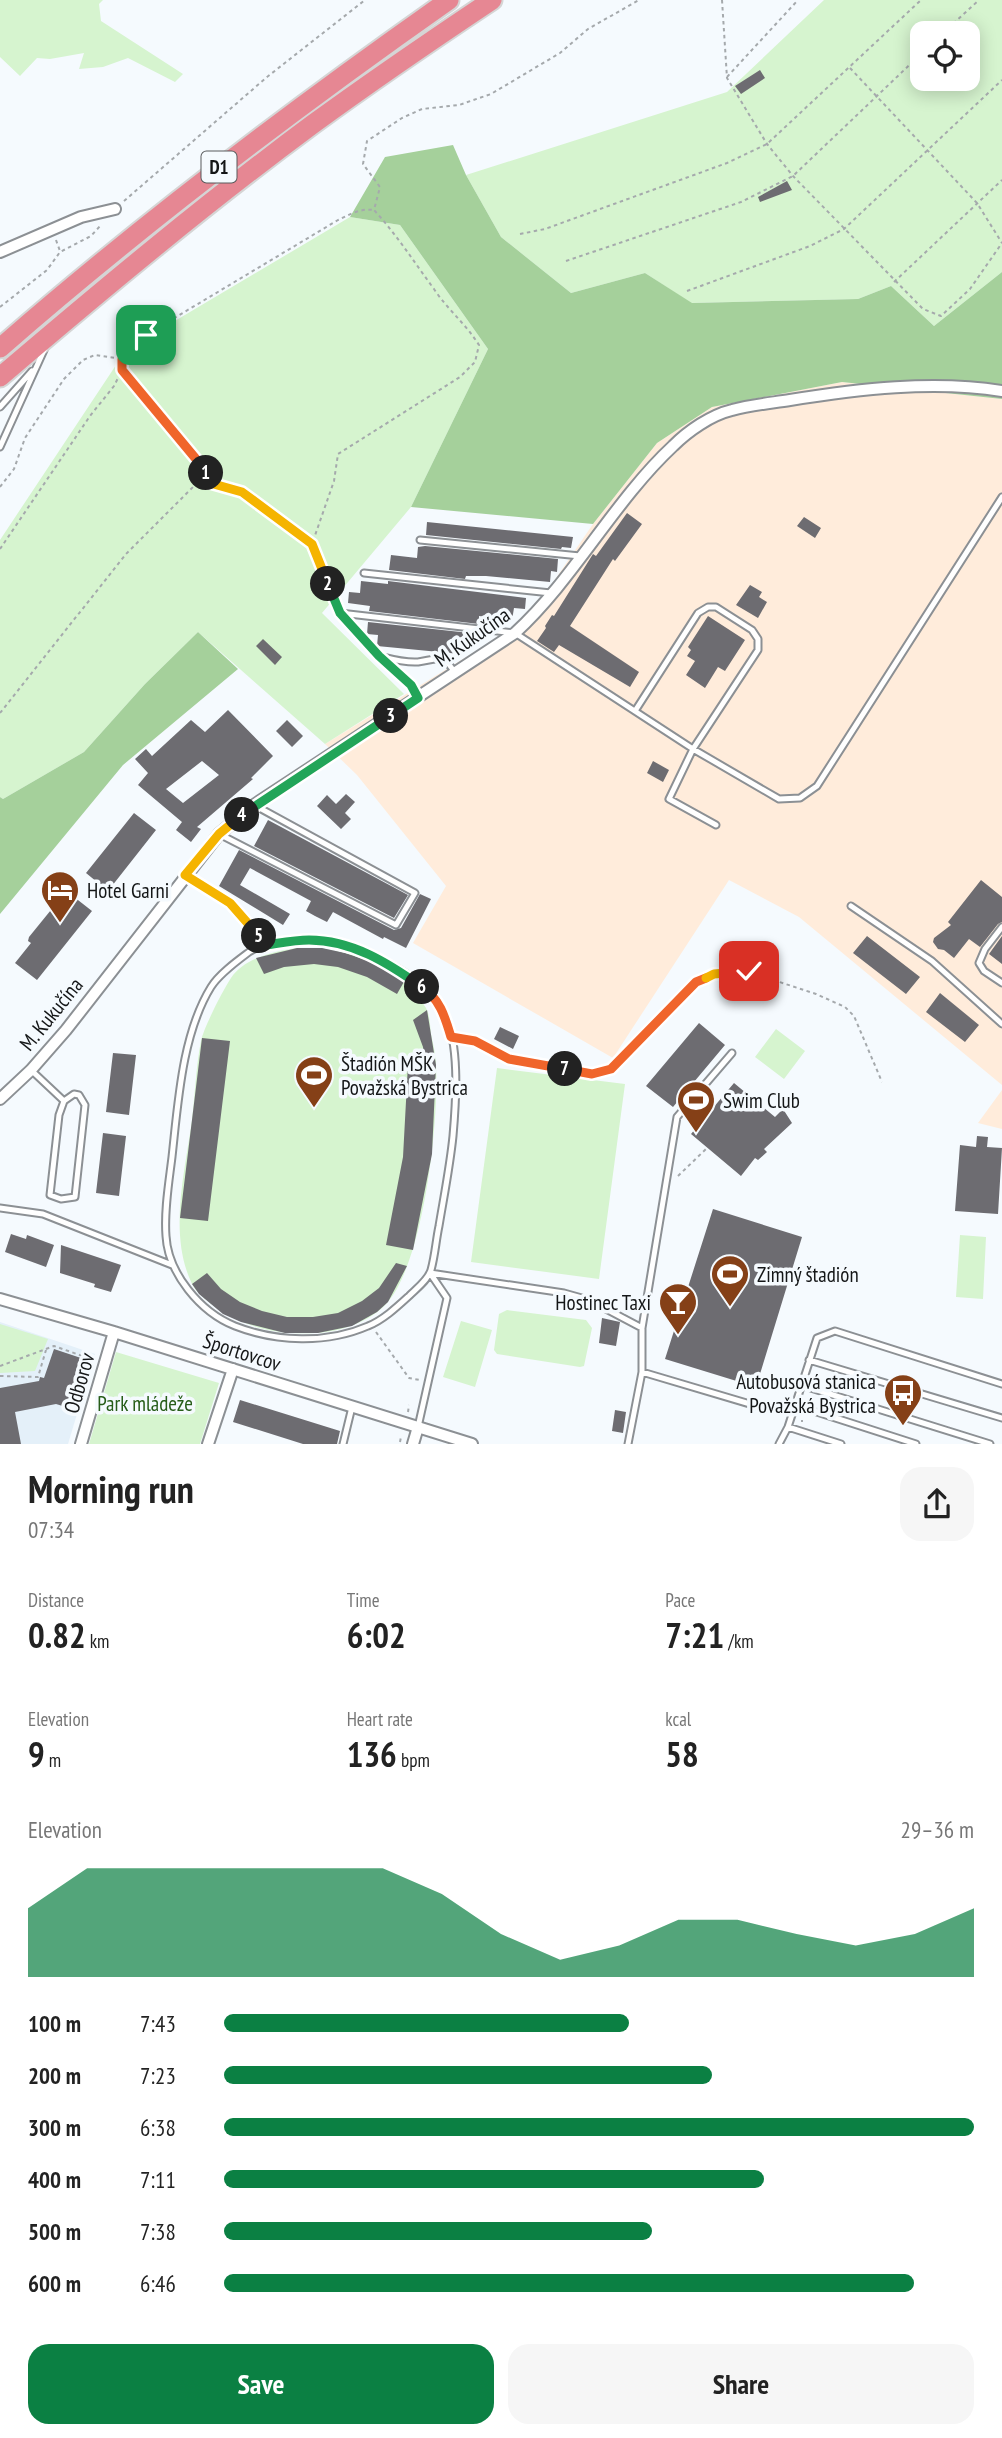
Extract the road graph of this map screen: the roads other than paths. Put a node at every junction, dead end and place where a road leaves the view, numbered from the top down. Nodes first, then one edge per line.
1 (449, 0) edge
2 (492, 0) edge
3 (115, 209) road end
4 (0, 252) edge
5 (55, 330) junction
6 (0, 348) edge
7 (36, 366) junction
8 (0, 377) edge
9 (1002, 391) edge
10 (0, 407) edge
11 (0, 447) edge
12 (1002, 497) edge
13 (420, 540) dead end
14 (580, 556) junction
15 (363, 573) dead end
16 (551, 593) junction
17 (340, 613) road end
18 (515, 633) junction
19 (379, 656) road end
20 (455, 674) junction
21 (635, 711) junction
22 (693, 748) junction
23 (254, 805) junction
24 (716, 825) dead end
25 (219, 834) junction
26 (185, 875) junction
27 (850, 906) dead end
28 (1002, 927) edge
29 (266, 945) junction
30 (1002, 983) edge
31 (1002, 1024) edge
32 (732, 1053) dead end
33 (31, 1070) junction
34 (0, 1099) edge
35 (64, 1101) junction
36 (0, 1208) edge
37 (172, 1265) junction
38 (430, 1273) junction
39 (0, 1299) edge
40 (642, 1328) junction
41 (114, 1332) junction
42 (809, 1360) junction
43 (233, 1369) junction
44 (642, 1372) junction
45 (1002, 1384) edge
46 (801, 1385) junction
47 (795, 1405) junction
48 (352, 1407) junction
49 (770, 1410) dead end
50 (1002, 1418) edge
51 (418, 1427) junction
52 (788, 1427) junction
53 (81, 1444) edge
54 (208, 1444) edge
55 (343, 1444) edge
56 (413, 1444) edge
57 (472, 1444) edge
58 (628, 1444) edge
59 (779, 1444) edge
60 (841, 1444) edge
61 (916, 1444) edge
62 (990, 1444) edge

1 - 6 highway, D1
2 - 5 highway, D1
3 - 4 street
5 - 7 lane
5 - 8 highway, D1
7 - 10 lane
7 - 11 lane
9 - 14 street, M. Kukučína
12 - 22 lane
13 - 14 lane
14 - 16 street, M. Kukučína
15 - 16 lane
16 - 18 street, M. Kukučína
17 - 18 lane
18 - 20 street, M. Kukučína
18 - 21 lane
19 - 20 lane
20 - 23 street, M. Kukučína
21 - 22 lane
21 - 22 lane
22 - 24 lane
23 - 25 street, M. Kukučína
23 - 25 lane
25 - 26 street, M. Kukučína
26 - 29 lane
26 - 33 street, M. Kukučína
27 - 31 lane
28 - 30 lane
29 - 37 lane
29 - 38 lane
32 - 40 lane
33 - 34 street, M. Kukučína
33 - 35 lane
35 - 35 lane
36 - 37 lane
37 - 38 lane
38 - 40 lane
38 - 51 lane
39 - 41 street, Športovcov
40 - 44 lane
41 - 43 street, Športovcov
41 - 53 street, Odborov
42 - 45 lane
42 - 46 lane
42 - 50 lane
43 - 48 street, Športovcov
43 - 54 street
44 - 49 lane
44 - 58 lane
46 - 47 lane
46 - 62 lane
47 - 52 lane
47 - 61 lane
48 - 51 street, Športovcov
48 - 55 lane
51 - 56 street
51 - 57 street, Športovcov
52 - 59 lane
52 - 60 lane

